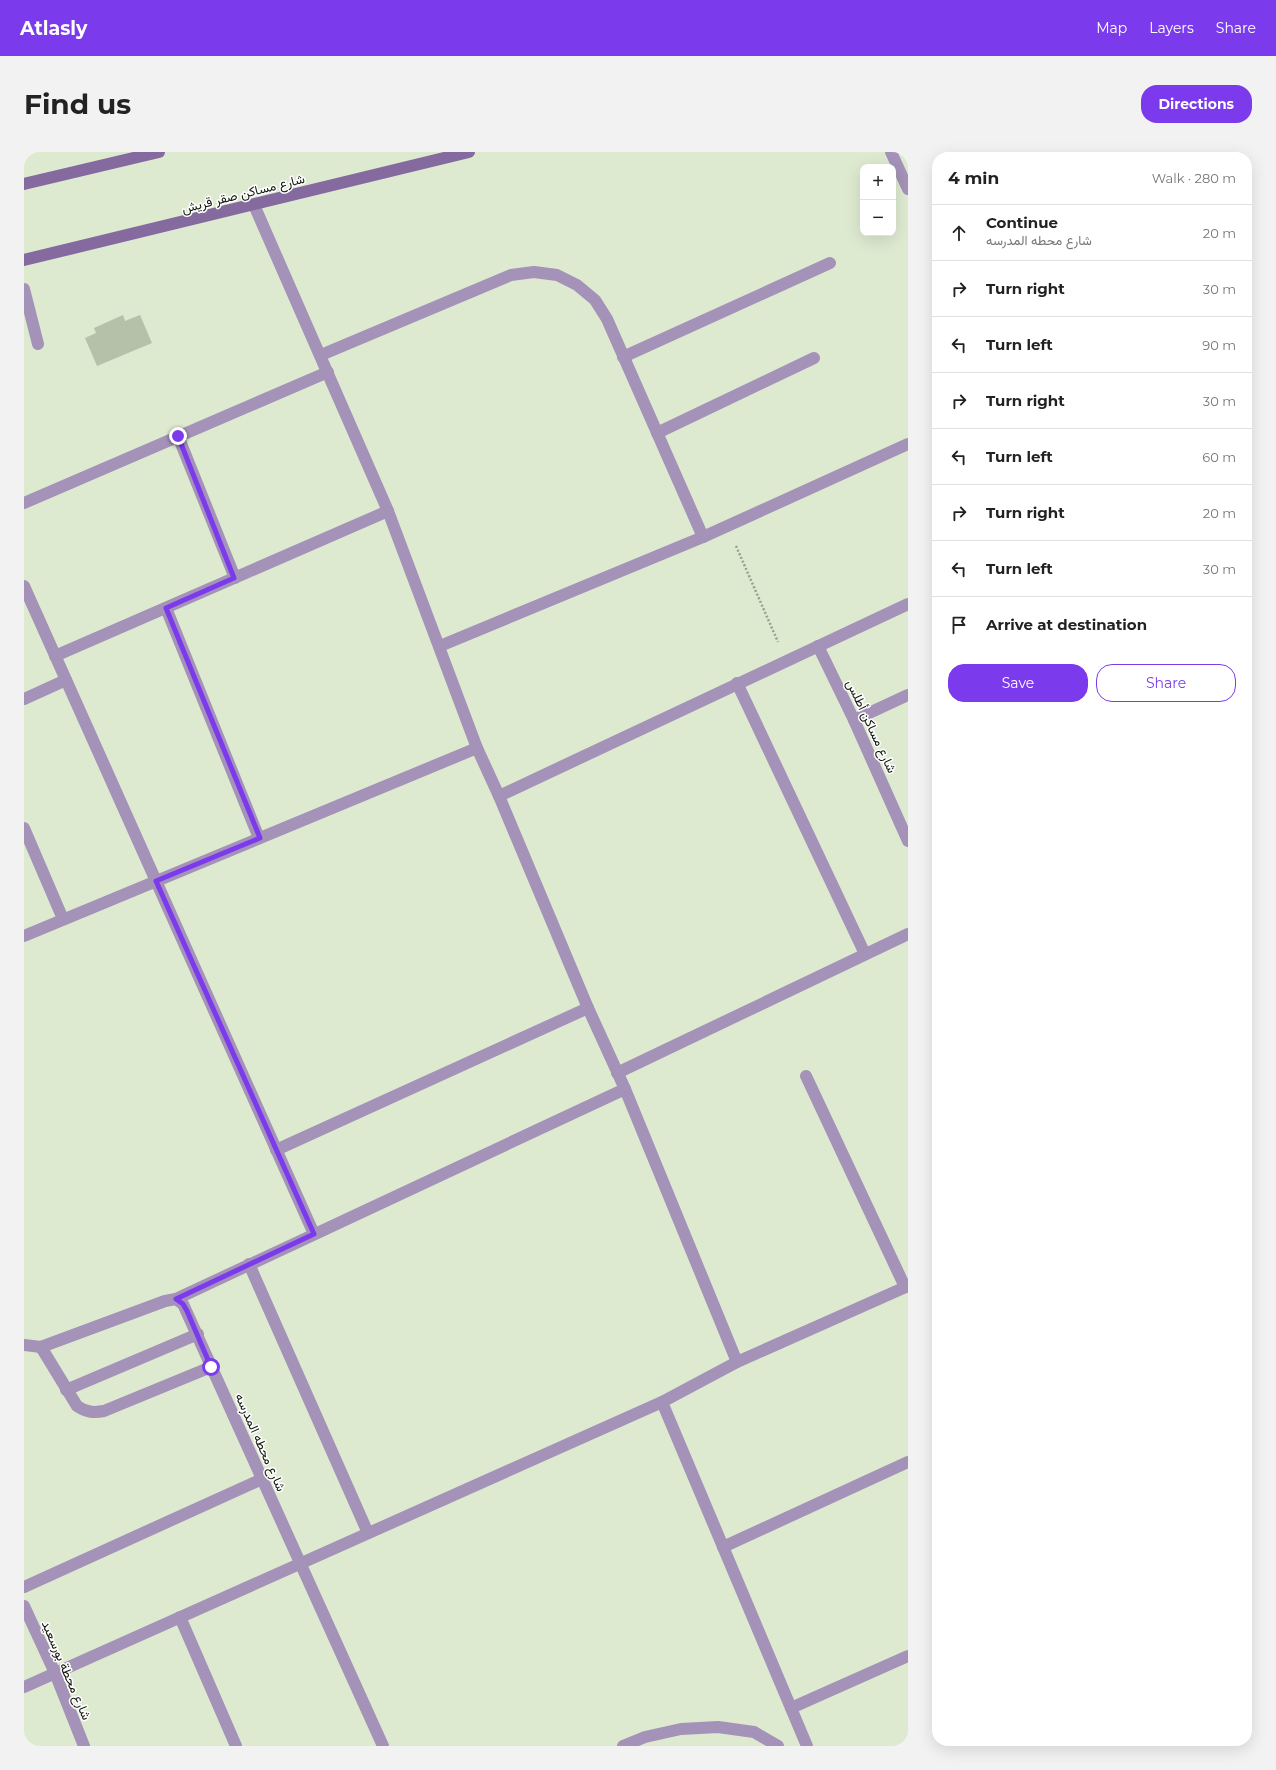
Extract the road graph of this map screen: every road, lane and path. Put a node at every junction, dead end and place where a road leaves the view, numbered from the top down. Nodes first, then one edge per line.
1 (159, 152) edge
2 (469, 152) edge
3 (890, 152) edge
4 (25, 182) edge
5 (908, 189) edge
6 (254, 205) junction
7 (24, 260) edge
8 (830, 263) dead end
9 (24, 289) edge
10 (38, 344) dead end
11 (321, 354) junction
12 (623, 357) junction
13 (814, 358) dead end
14 (328, 372) junction
15 (657, 433) junction
16 (178, 436) junction
17 (908, 444) edge
18 (24, 503) edge
19 (388, 511) junction
20 (727, 526) junction
21 (703, 537) junction
22 (234, 578) junction
23 (24, 586) edge
24 (908, 604) edge
25 (166, 608) junction
26 (440, 646) junction
27 (818, 646) junction
28 (56, 656) junction
29 (786, 661) junction
30 (66, 680) junction
31 (737, 683) junction
32 (908, 695) edge
33 (24, 699) edge
34 (854, 720) junction
35 (477, 748) junction
36 (499, 796) junction
37 (24, 828) edge
38 (260, 838) junction
39 (908, 841) edge
40 (156, 881) junction
41 (64, 919) junction
42 (908, 934) edge
43 (24, 936) edge
44 (865, 954) junction
45 (588, 1008) junction
46 (618, 1073) junction
47 (806, 1076) dead end
48 (625, 1089) junction
49 (276, 1150) junction
50 (314, 1234) junction
51 (249, 1264) junction
52 (907, 1286) edge
53 (176, 1299) junction
54 (198, 1334) junction
55 (24, 1345) edge
56 (41, 1347) junction
57 (737, 1362) junction
58 (211, 1367) junction
59 (66, 1390) junction
60 (662, 1402) junction
61 (908, 1462) edge
62 (262, 1479) junction
63 (368, 1533) junction
64 (723, 1546) junction
65 (301, 1564) junction
66 (24, 1587) edge
67 (24, 1606) edge
68 (180, 1617) junction
69 (908, 1656) edge
70 (55, 1673) junction
71 (24, 1687) edge
72 (791, 1708) junction
73 (84, 1746) edge
74 (236, 1746) edge
75 (383, 1746) edge
76 (623, 1746) edge
77 (778, 1746) edge
78 (807, 1746) edge

1 - 4 street
2 - 6 street, شارع مساكن صقر قريش
3 - 5 street
6 - 7 street, شارع مساكن صقر قريش
6 - 11 street
8 - 12 street
9 - 10 street
11 - 12 street
11 - 14 street
12 - 15 street
13 - 15 street
14 - 16 street
14 - 19 street
15 - 21 street
16 - 18 street
16 - 22 street
17 - 20 street
19 - 22 street
19 - 26 street
20 - 21 street
20 - 29 path
21 - 26 street
22 - 25 street
23 - 28 street
24 - 27 street
25 - 28 street
25 - 38 street
26 - 35 street
27 - 29 street
27 - 34 street, شارع مساكن أطلس
28 - 30 street
29 - 31 street
30 - 33 street
30 - 40 street
31 - 36 street
31 - 44 street
32 - 34 street
34 - 39 street, شارع مساكن أطلس
35 - 36 street
35 - 38 street
36 - 45 street
37 - 41 street
38 - 40 street
40 - 41 street
40 - 49 street
41 - 43 street
42 - 44 street
44 - 46 street
45 - 46 street
45 - 49 street
46 - 48 street
47 - 52 street
48 - 50 street
48 - 57 street
49 - 50 street
50 - 51 street
51 - 53 street
51 - 63 street
52 - 57 street
53 - 54 street, شارع محطه المدرسه
53 - 56 street
54 - 58 street, شارع محطه المدرسه
54 - 59 street
55 - 56 street
56 - 59 street
57 - 60 street
58 - 59 street
58 - 62 street, شارع محطه المدرسه
60 - 63 street
60 - 64 street
61 - 64 street
62 - 65 street, شارع محطه المدرسه
62 - 66 street
63 - 65 street
64 - 72 street
65 - 68 street
65 - 75 street, شارع محطه المدرسه
67 - 70 street, شارع محطة بورسعيد
68 - 70 street
68 - 74 street
69 - 72 street
70 - 71 street
70 - 73 street, شارع محطة بورسعيد
72 - 78 street
76 - 77 street

